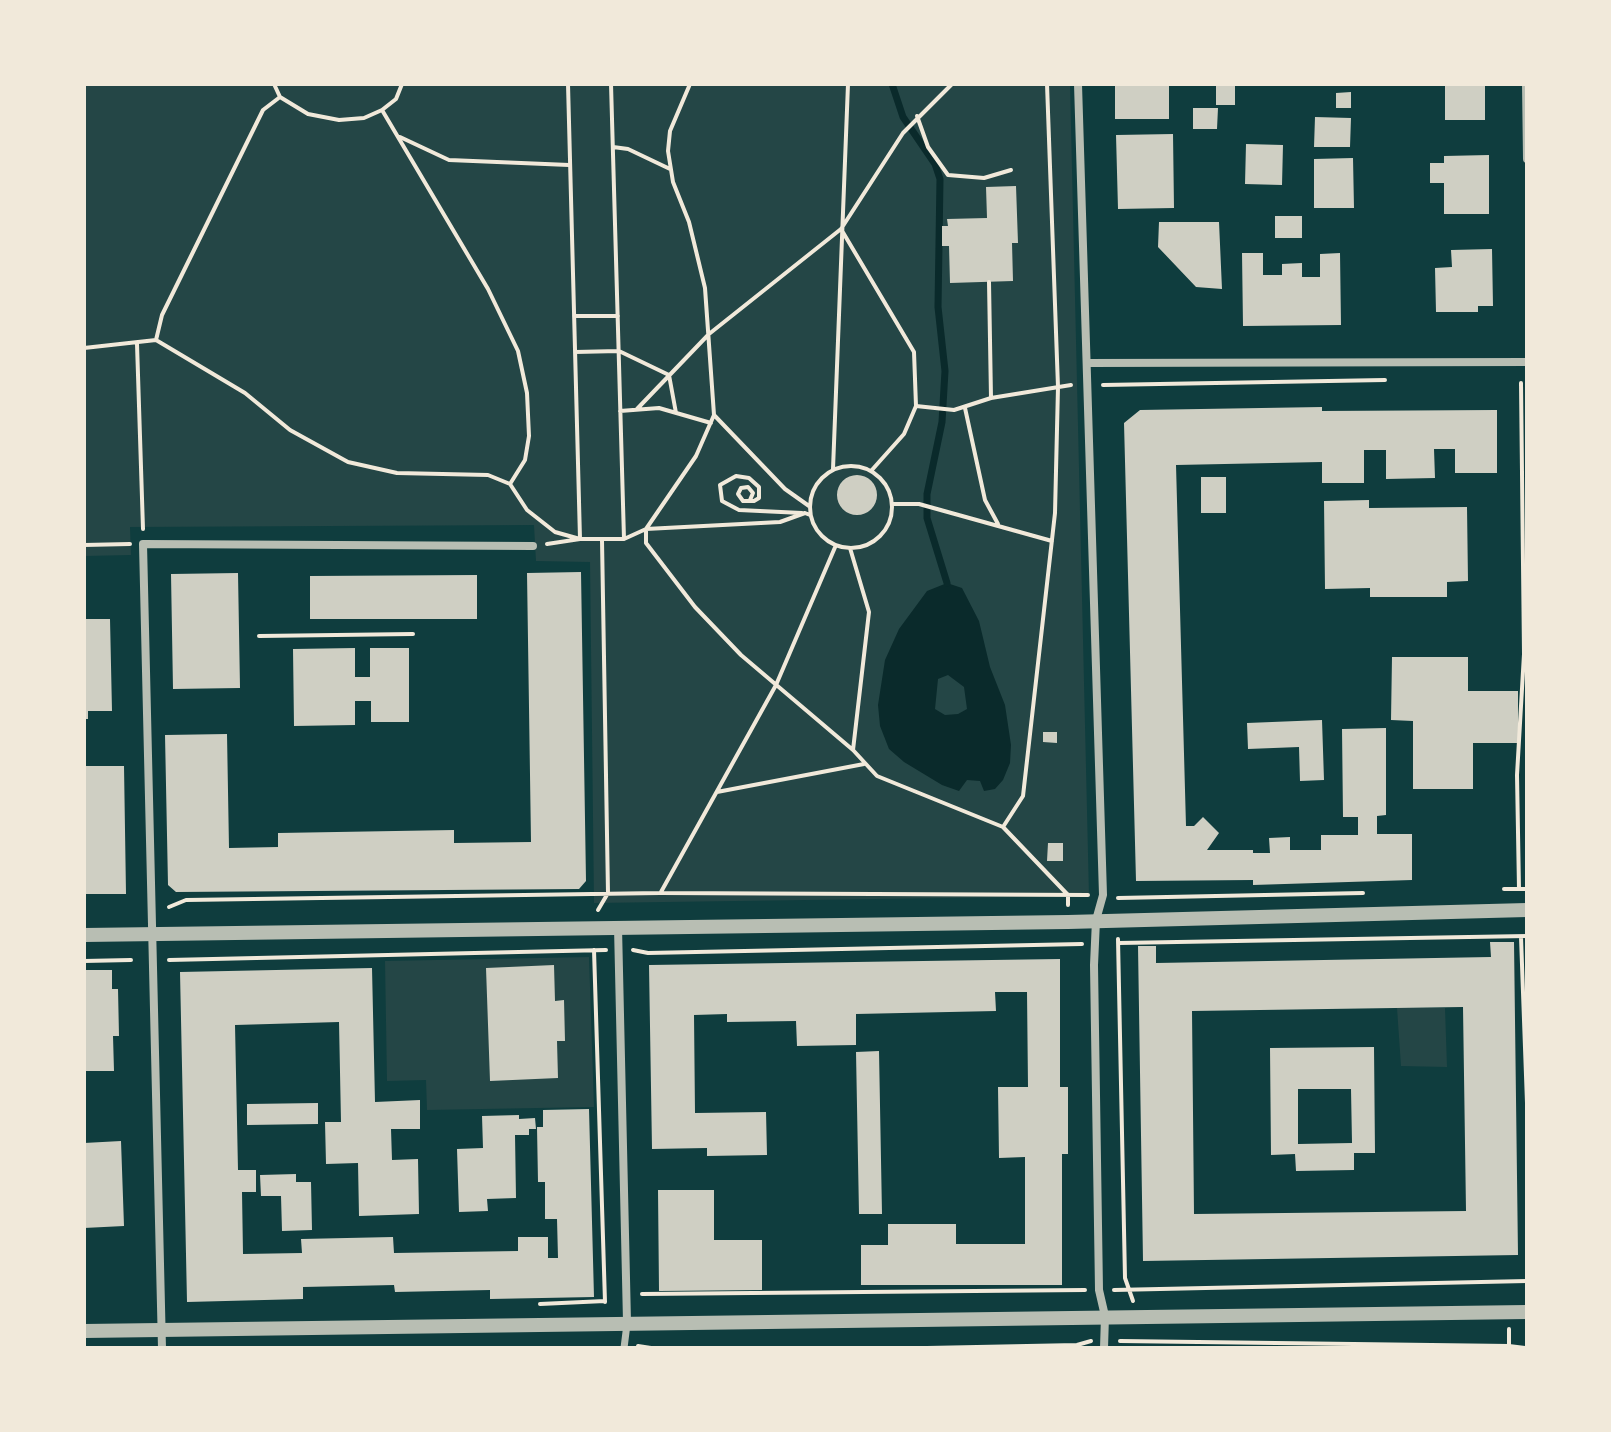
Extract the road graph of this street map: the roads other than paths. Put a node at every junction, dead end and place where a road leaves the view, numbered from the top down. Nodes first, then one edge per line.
1 (1078, 84) edge
2 (1526, 84) edge
3 (1527, 159) edge
4 (1527, 362) edge
5 (1087, 363) junction
6 (533, 546) road end
7 (1527, 910) edge
8 (1096, 920) junction
9 (618, 927) junction
10 (150, 933) junction
11 (84, 935) edge
12 (1527, 1312) edge
13 (1105, 1316) junction
14 (627, 1322) junction
15 (84, 1331) edge
16 (161, 1331) junction
17 (162, 1348) edge
18 (624, 1348) edge
19 (1104, 1348) edge

1 - 5 street
2 - 3 street
4 - 5 street
5 - 8 street
6 - 10 street
7 - 8 street
8 - 9 street
8 - 13 street
9 - 10 street
9 - 14 street
10 - 11 street
10 - 16 street
12 - 13 street
13 - 14 street
13 - 19 street
14 - 16 street
14 - 18 street
15 - 16 street
16 - 17 street

